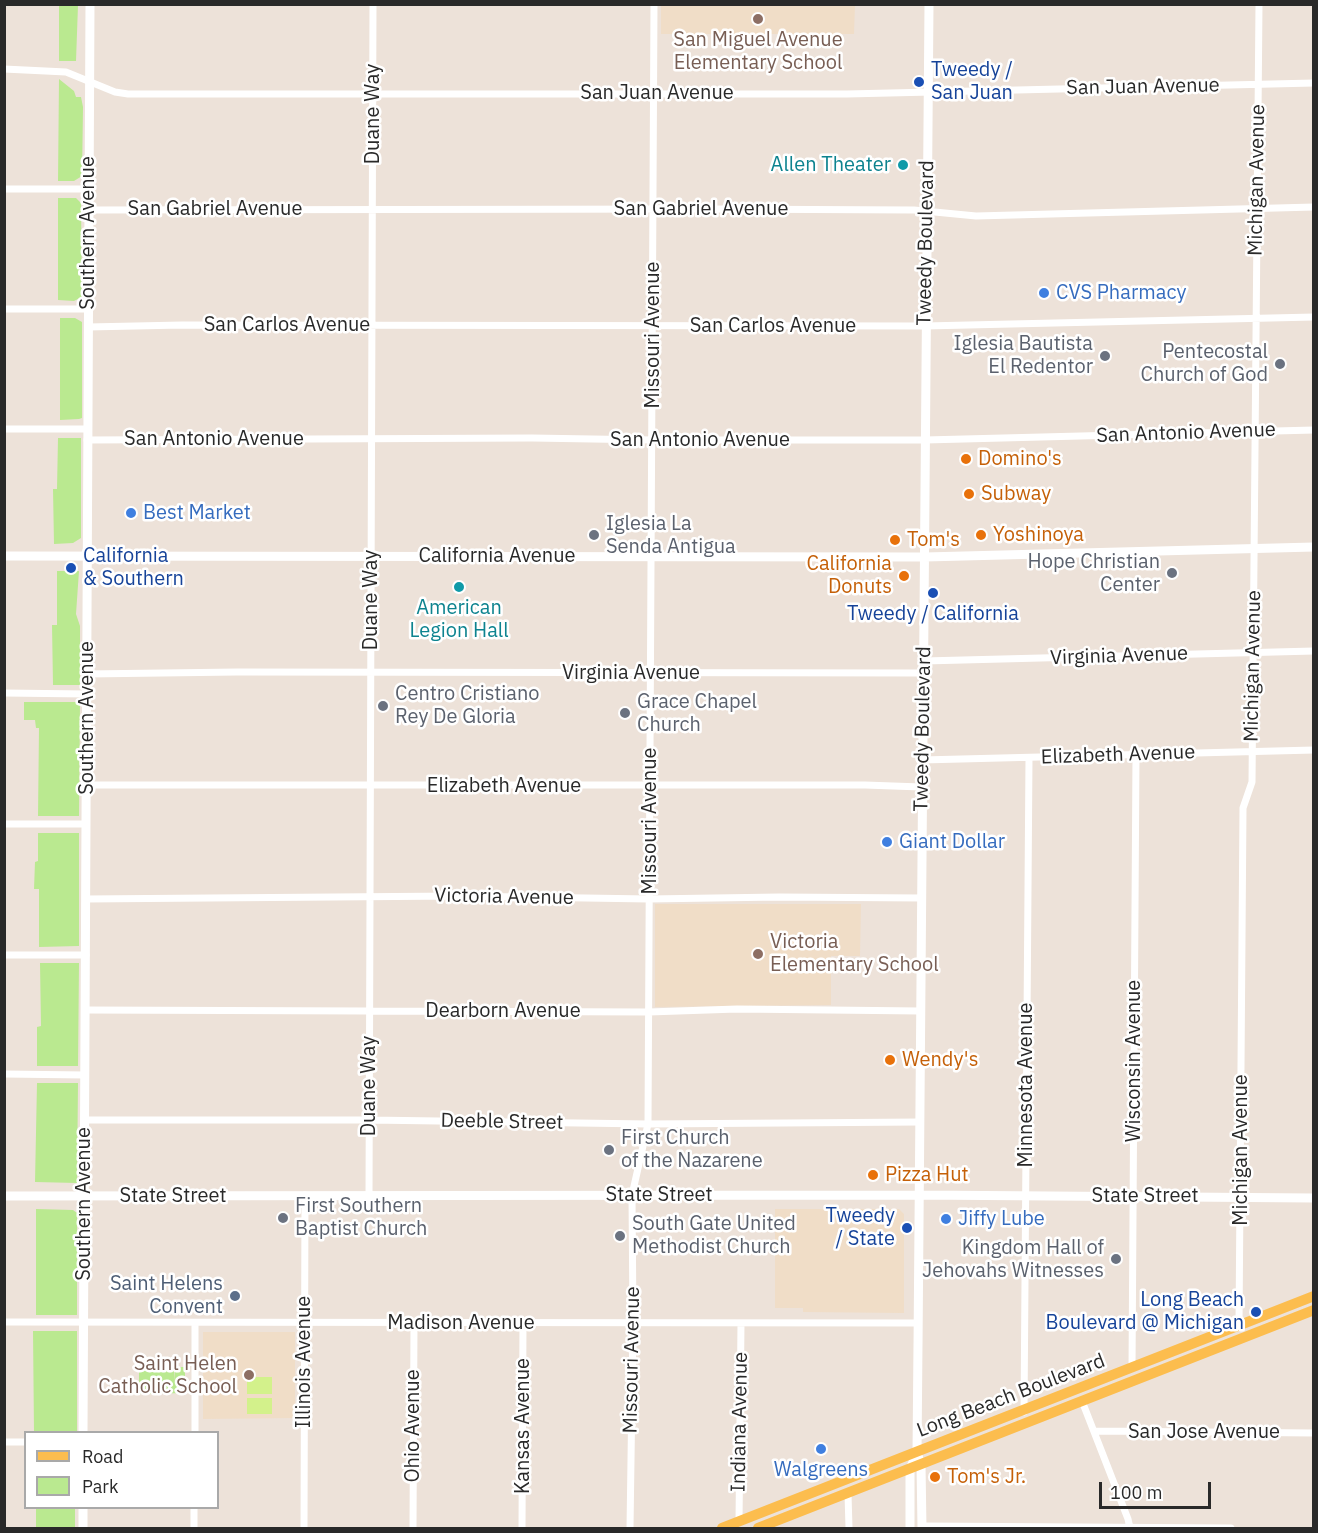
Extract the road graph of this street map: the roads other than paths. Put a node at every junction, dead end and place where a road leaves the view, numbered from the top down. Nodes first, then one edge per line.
1 (90, 4) edge
2 (373, 4) edge
3 (654, 4) edge
4 (929, 4) edge
5 (1259, 4) edge
6 (4, 69) edge
7 (89, 80) junction
8 (1314, 83) edge
9 (1258, 85) junction
10 (654, 93) junction
11 (928, 93) junction
12 (373, 94) junction
13 (4, 189) edge
14 (88, 189) junction
15 (1314, 207) edge
16 (653, 208) junction
17 (1257, 208) junction
18 (372, 209) junction
19 (88, 210) junction
20 (927, 212) junction
21 (4, 309) edge
22 (88, 309) junction
23 (1314, 317) edge
24 (1256, 319) junction
25 (372, 325) junction
26 (925, 326) junction
27 (88, 327) junction
28 (652, 327) junction
29 (4, 429) edge
30 (87, 429) junction
31 (1314, 430) edge
32 (1255, 431) junction
33 (372, 438) junction
34 (87, 440) junction
35 (653, 440) junction
36 (925, 440) junction
37 (1314, 547) edge
38 (1254, 549) junction
39 (4, 556) edge
40 (88, 556) junction
41 (371, 556) junction
42 (651, 556) junction
43 (925, 557) junction
44 (1314, 651) edge
45 (1253, 652) junction
46 (924, 661) junction
47 (371, 673) junction
48 (650, 673) junction
49 (924, 673) junction
50 (87, 674) junction
51 (4, 693) edge
52 (87, 693) junction
53 (1314, 750) edge
54 (1252, 752) junction
55 (1136, 755) junction
56 (1029, 758) junction
57 (922, 760) junction
58 (86, 785) junction
59 (650, 785) junction
60 (370, 786) junction
61 (921, 787) junction
62 (4, 824) edge
63 (86, 824) junction
64 (370, 897) junction
65 (921, 898) junction
66 (86, 899) junction
67 (649, 899) junction
68 (4, 955) edge
69 (86, 955) junction
70 (370, 1010) junction
71 (85, 1011) junction
72 (920, 1011) junction
73 (649, 1012) junction
74 (4, 1074) edge
75 (85, 1075) junction
76 (85, 1120) junction
77 (369, 1120) junction
78 (919, 1122) junction
79 (648, 1124) junction
80 (305, 1195) junction
81 (369, 1195) junction
82 (632, 1195) junction
83 (918, 1195) junction
84 (4, 1196) edge
85 (84, 1196) junction
86 (1025, 1196) junction
87 (1133, 1196) junction
88 (1240, 1197) junction
89 (1314, 1198) edge
90 (1314, 1296) edge
91 (1314, 1310) edge
92 (84, 1322) junction
93 (4, 1323) edge
94 (195, 1323) junction
95 (304, 1323) junction
96 (414, 1323) junction
97 (523, 1323) junction
98 (633, 1323) junction
99 (741, 1323) junction
100 (918, 1323) junction
101 (1239, 1325) junction
102 (1132, 1368) junction
103 (1099, 1394) junction
104 (1082, 1401) junction
105 (1024, 1412) junction
106 (83, 1431) edge
107 (195, 1431) edge
108 (1094, 1431) junction
109 (1314, 1433) edge
110 (4, 1442) edge
111 (24, 1442) edge
112 (917, 1453) junction
113 (916, 1467) junction
114 (848, 1494) junction
115 (83, 1509) edge
116 (194, 1509) edge
117 (739, 1522) junction
118 (922, 1527) edge
119 (83, 1528) edge
120 (194, 1528) edge
121 (304, 1528) edge
122 (413, 1528) edge
123 (522, 1528) edge
124 (630, 1528) edge
125 (722, 1528) edge
126 (758, 1528) edge
127 (849, 1528) edge
128 (910, 1528) edge
129 (1130, 1528) edge
130 (1231, 1528) edge

1 - 7 main road, Southern Avenue
2 - 12 street, Duane Way
3 - 10 street, Missouri Avenue
4 - 11 main road, Tweedy Boulevard
5 - 9 street, Michigan Avenue
6 - 7 street, San Juan Avenue
7 - 12 street, San Juan Avenue
7 - 14 main road, Southern Avenue
8 - 9 street, San Juan Avenue
9 - 11 street, San Juan Avenue
9 - 17 street, Michigan Avenue
10 - 11 street, San Juan Avenue
10 - 12 street, San Juan Avenue
10 - 16 street, Missouri Avenue
11 - 20 main road, Tweedy Boulevard
12 - 18 street, Duane Way
13 - 14 street
14 - 19 main road, Southern Avenue
15 - 17 street, San Gabriel Avenue
16 - 18 street, San Gabriel Avenue
16 - 20 street, San Gabriel Avenue
16 - 28 street, Missouri Avenue
17 - 20 street, San Gabriel Avenue
17 - 24 street, Michigan Avenue
18 - 19 street, San Gabriel Avenue
18 - 25 street, Duane Way
19 - 22 main road, Southern Avenue
20 - 26 main road, Tweedy Boulevard
21 - 22 street
22 - 27 main road, Southern Avenue
23 - 24 street, San Carlos Avenue
24 - 26 street, San Carlos Avenue
24 - 32 street, Michigan Avenue
25 - 27 street, San Carlos Avenue
25 - 28 street, San Carlos Avenue
25 - 33 street, Duane Way
26 - 28 street, San Carlos Avenue
26 - 36 main road, Tweedy Boulevard
27 - 30 main road, Southern Avenue
28 - 35 street, Missouri Avenue
29 - 30 street
30 - 34 main road, Southern Avenue
31 - 32 street, San Antonio Avenue
32 - 36 street, San Antonio Avenue
32 - 38 street, Michigan Avenue
33 - 34 street, San Antonio Avenue
33 - 35 street, San Antonio Avenue
33 - 41 street, Duane Way
34 - 40 main road, Southern Avenue
35 - 36 street, San Antonio Avenue
35 - 42 street, Missouri Avenue
36 - 43 main road, Tweedy Boulevard
37 - 38 main road, California Avenue
38 - 43 main road, California Avenue
38 - 45 street, Michigan Avenue
39 - 40 main road, California Avenue
40 - 41 main road, California Avenue
40 - 50 main road, Southern Avenue
41 - 42 main road, California Avenue
41 - 47 street, Duane Way
42 - 43 main road, California Avenue
42 - 48 street, Missouri Avenue
43 - 46 main road, Tweedy Boulevard
44 - 45 street, Virginia Avenue
45 - 46 street, Virginia Avenue
45 - 54 street, Michigan Avenue
46 - 49 main road, Tweedy Boulevard
47 - 48 street, Virginia Avenue
47 - 50 street, Virginia Avenue
47 - 60 street, Duane Way
48 - 49 street, Virginia Avenue
48 - 59 street, Missouri Avenue
49 - 57 main road, Tweedy Boulevard
50 - 52 main road, Southern Avenue
51 - 52 street
52 - 58 main road, Southern Avenue
53 - 54 street, Elizabeth Avenue
54 - 55 street, Elizabeth Avenue
54 - 88 street, Michigan Avenue
55 - 56 street, Elizabeth Avenue
55 - 87 street, Wisconsin Avenue
56 - 57 street, Elizabeth Avenue
56 - 86 street, Minnesota Avenue
57 - 61 main road, Tweedy Boulevard
58 - 60 street, Elizabeth Avenue
58 - 63 main road, Southern Avenue
59 - 60 street, Elizabeth Avenue
59 - 61 street, Elizabeth Avenue
59 - 67 street, Missouri Avenue
60 - 64 street, Duane Way
61 - 65 main road, Tweedy Boulevard
62 - 63 street
63 - 66 main road, Southern Avenue
64 - 66 street, Victoria Avenue
64 - 67 street, Victoria Avenue
64 - 70 street, Duane Way
65 - 67 street, Victoria Avenue
65 - 72 main road, Tweedy Boulevard
66 - 69 main road, Southern Avenue
67 - 73 street, Missouri Avenue
68 - 69 street
69 - 71 main road, Southern Avenue
70 - 71 street, Dearborn Avenue
70 - 73 street, Dearborn Avenue
70 - 77 street, Duane Way
71 - 75 main road, Southern Avenue
72 - 73 street, Dearborn Avenue
72 - 78 main road, Tweedy Boulevard
73 - 79 street, Missouri Avenue
74 - 75 street
75 - 76 main road, Southern Avenue
76 - 77 street, Deeble Street
76 - 85 main road, Southern Avenue
77 - 79 street, Deeble Street
77 - 81 street, Duane Way
78 - 79 street, Deeble Street
78 - 83 main road, Tweedy Boulevard
79 - 82 street, Missouri Avenue
80 - 81 main road, State Street
80 - 85 main road, State Street
80 - 95 street, Illinois Avenue
81 - 82 main road, State Street
82 - 83 main road, State Street
82 - 98 street, Missouri Avenue
83 - 86 main road, State Street
83 - 100 main road, Tweedy Boulevard
84 - 85 main road, State Street
85 - 92 main road, Southern Avenue
86 - 87 main road, State Street
86 - 105 street, Minnesota Avenue
87 - 88 main road, State Street
87 - 102 street, Wisconsin Avenue
88 - 89 main road, State Street
88 - 101 street, Michigan Avenue
90 - 101 main road, Long Beach Boulevard
91 - 103 main road, Long Beach Boulevard
92 - 93 street, Madison Avenue
92 - 94 street, Madison Avenue
92 - 106 main road, Southern Avenue
94 - 95 street, Madison Avenue
94 - 107 street
95 - 96 street, Madison Avenue
95 - 121 street, Illinois Avenue
96 - 97 street, Madison Avenue
96 - 122 street, Ohio Avenue
97 - 98 street, Madison Avenue
97 - 123 street, Kansas Avenue
98 - 99 street, Madison Avenue
98 - 124 street, Missouri Avenue
99 - 100 street, Madison Avenue
99 - 117 street, Indiana Avenue
100 - 112 main road, Tweedy Boulevard
101 - 102 main road, Long Beach Boulevard
102 - 103 main road
102 - 105 main road, Long Beach Boulevard
103 - 104 main road, Long Beach Boulevard
104 - 108 street
104 - 113 main road, Long Beach Boulevard
105 - 112 main road, Long Beach Boulevard
108 - 109 street, San Jose Avenue
108 - 129 street
110 - 111 street
112 - 113 main road, Tweedy Boulevard
112 - 117 main road, Long Beach Boulevard
113 - 114 main road, Long Beach Boulevard
113 - 118 main road, Tweedy Boulevard
113 - 128 main road, Tweedy Boulevard
114 - 126 main road, Long Beach Boulevard
114 - 127 street
115 - 119 main road
116 - 120 street
117 - 125 main road, Long Beach Boulevard
118 - 129 street
129 - 130 street

